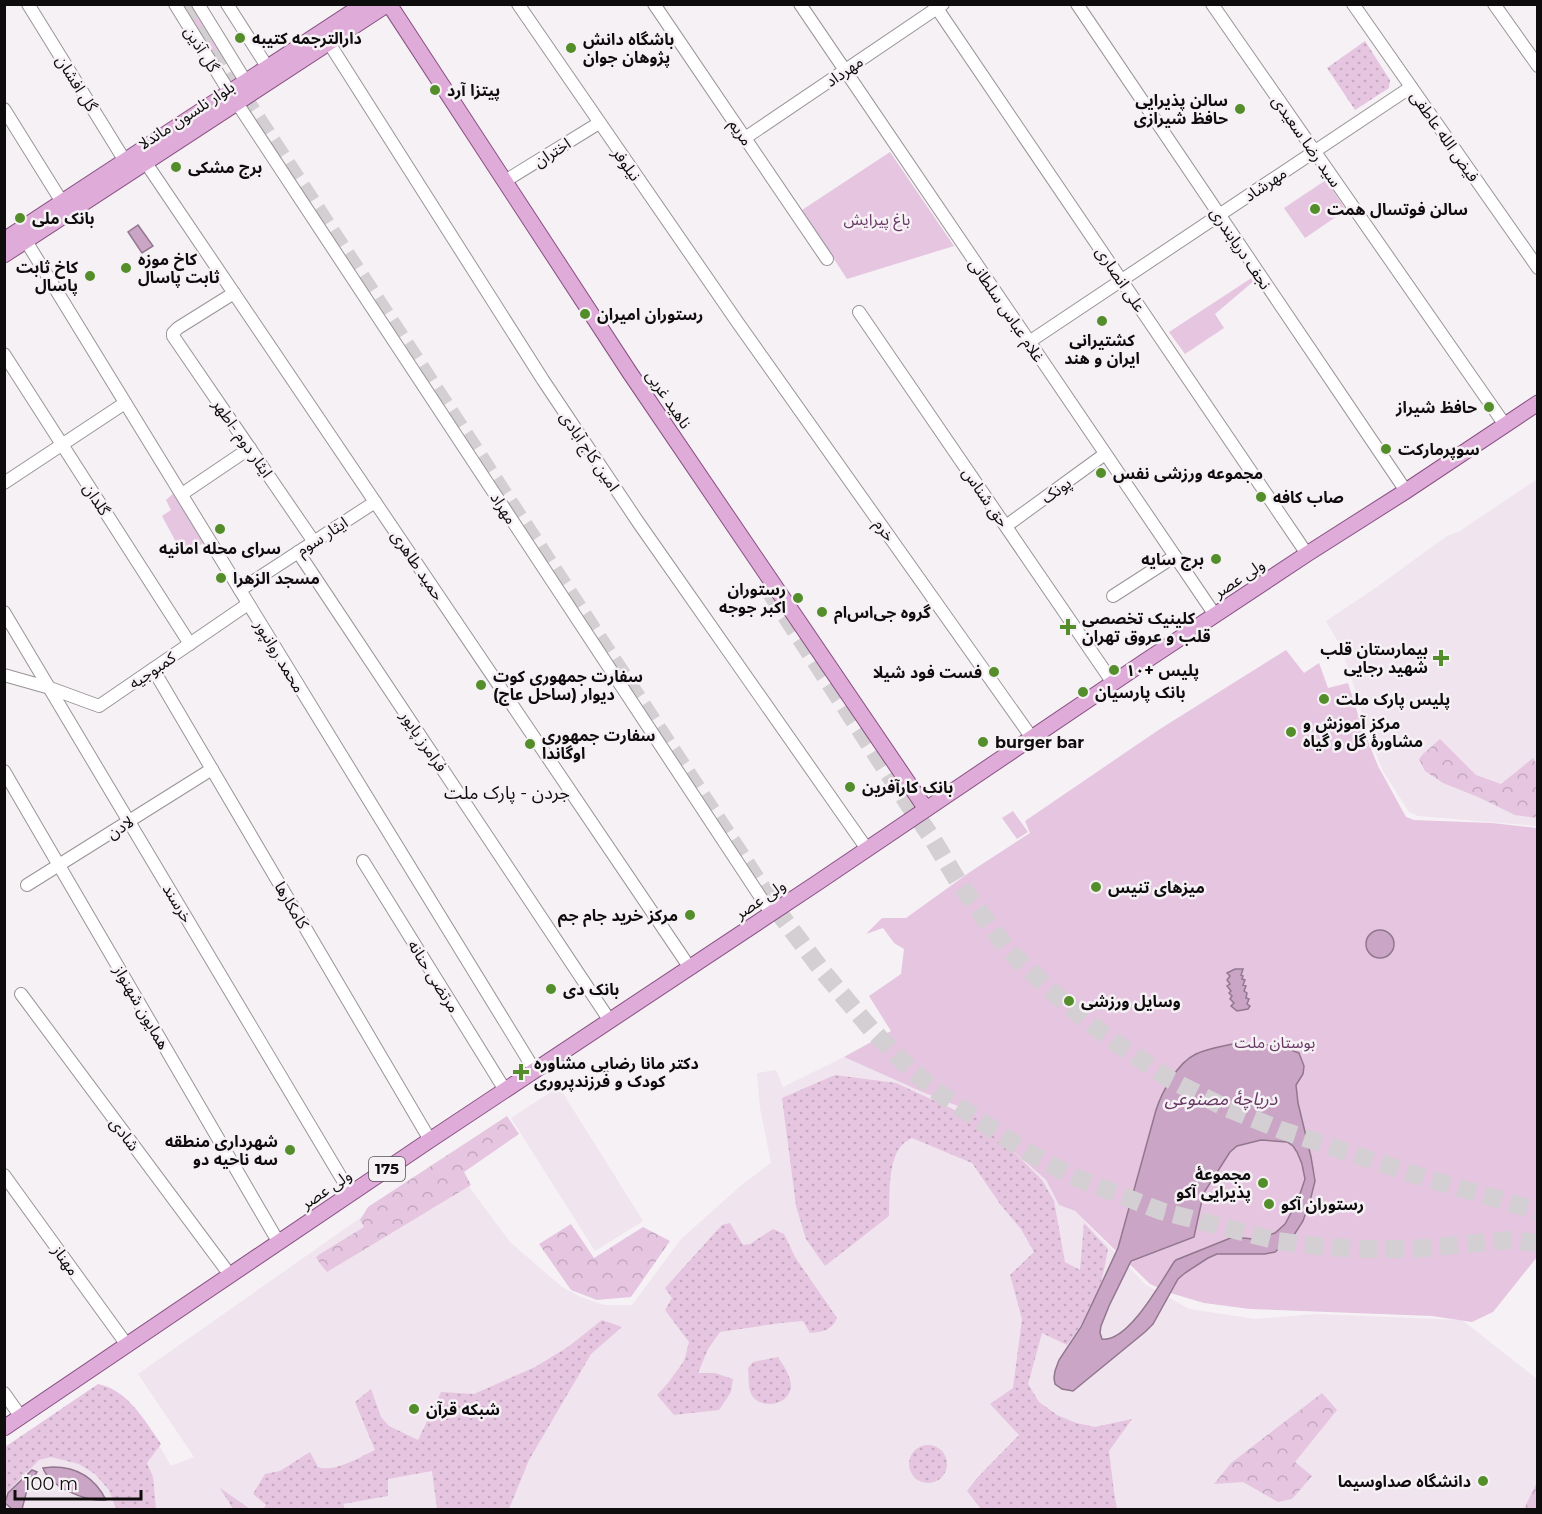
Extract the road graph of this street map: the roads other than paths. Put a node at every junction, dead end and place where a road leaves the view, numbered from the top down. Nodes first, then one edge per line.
1 (28, 4) edge
2 (175, 4) edge
3 (198, 4) edge
4 (227, 4) edge
5 (364, 4) edge
6 (388, 4) edge
7 (518, 4) edge
8 (654, 4) edge
9 (800, 4) edge
10 (1077, 4) edge
11 (1212, 4) edge
12 (1353, 4) edge
13 (1494, 4) edge
14 (938, 6) edge
15 (329, 43) junction
16 (1538, 66) edge
17 (268, 68) junction
18 (845, 71) junction
19 (246, 82) junction
20 (1411, 87) junction
21 (233, 98) junction
22 (4, 109) edge
23 (599, 123) junction
24 (745, 138) junction
25 (1314, 151) junction
26 (125, 161) junction
27 (146, 163) junction
28 (505, 181) junction
29 (66, 207) junction
30 (1219, 215) junction
31 (5, 238) edge
32 (26, 241) junction
33 (4, 255) edge
34 (827, 260) dead end
35 (1538, 268) edge
36 (1121, 280) junction
37 (234, 293) junction
38 (859, 312) dead end
39 (738, 323) joint
40 (1029, 342) junction
41 (4, 354) edge
42 (125, 403) junction
43 (1538, 403) edge
44 (1505, 425) junction
45 (62, 445) junction
46 (250, 448) junction
47 (1105, 454) junction
48 (4, 483) edge
49 (1406, 491) junction
50 (182, 494) junction
51 (375, 502) junction
52 (1006, 526) junction
53 (314, 542) junction
54 (298, 552) junction
55 (1307, 554) junction
56 (1175, 556) junction
57 (240, 590) junction
58 (1113, 596) dead end
59 (248, 604) junction
60 (4, 612) edge
61 (1215, 615) junction
62 (190, 644) junction
63 (153, 669) junction
64 (4, 675) edge
65 (1113, 683) junction
66 (50, 688) junction
67 (1032, 738) junction
68 (212, 769) junction
69 (4, 771) edge
70 (926, 809) junction
71 (129, 821) junction
72 (867, 849) junction
73 (363, 861) dead end
74 (59, 865) junction
75 (27, 885) dead end
76 (771, 913) junction
77 (690, 968) junction
78 (21, 994) dead end
79 (610, 1021) junction
80 (535, 1071) junction
81 (505, 1090) junction
82 (430, 1140) junction
83 (4, 1174) edge
84 (351, 1194) junction
85 (279, 1243) junction
86 (230, 1275) junction
87 (127, 1345) junction
88 (4, 1393) edge
89 (21, 1417) junction
90 (4, 1428) edge

1 - 26 street, گل‌ افشان
2 - 21 street, گل آذین
3 - 19 street, گل آذین
4 - 17 street
5 - 17 main road, بلوار نلسون ماندلا
6 - 15 main road, بلوار نلسون ماندلا
6 - 28 main road, ناهید غربی
7 - 23 street, نیلوفر
8 - 24 street, مریم
9 - 18 street, غلام عباس سلطانی
10 - 30 street, نجف دریابندری
11 - 25 street, سید رضا سعیدی
12 - 20 street, فیض الله عاطفی
13 - 16 street
14 - 18 street, مهرداد
14 - 36 street, علی انصاری
15 - 21 main road, بلوار نلسون ماندلا
15 - 72 street, امین کاج آبادی
17 - 19 main road, بلوار نلسون ماندلا
18 - 24 street, مهرداد
18 - 40 street, غلام عباس سلطانی
19 - 21 main road, بلوار نلسون ماندلا
20 - 25 street, مهرشاد
20 - 35 street, فیض الله عاطفی
21 - 26 main road, بلوار نلسون ماندلا
21 - 27 main road, بلوار نلسون ماندلا
21 - 76 street, مهراد
22 - 29 street
23 - 28 street, اختران
23 - 39 street, نیلوفر
24 - 34 street, مریم
25 - 30 street, مهرشاد
25 - 44 street, سید رضا سعیدی
26 - 29 main road, بلوار نلسون ماندلا
27 - 29 main road, بلوار نلسون ماندلا
27 - 37 street, حمید طاهری
28 - 70 main road, ناهید غربی
29 - 31 main road, بلوار نلسون ماندلا
29 - 32 main road, بلوار نلسون ماندلا
30 - 36 street, مهرشاد
30 - 49 street, نجف دریابندری
32 - 33 main road, بلوار نلسون ماندلا
32 - 42 street, محمد روانپور
36 - 40 street, مهرشاد
36 - 55 street, علی انصاری
37 - 46 street, ایثار دوم -اطهر
37 - 51 street, حمید طاهری
38 - 52 street, حق شناس
39 - 67 street, خرم
40 - 47 street, غلام عباس سلطانی
41 - 45 street, گلدان
42 - 45 street
42 - 50 street, محمد روانپور
43 - 44 main road, ولی عصر / 175
44 - 49 main road, ولی عصر / 175
45 - 48 street
45 - 62 street, گلدان
46 - 50 street
46 - 53 street, ایثار دوم -اطهر
47 - 52 street, پونک
47 - 56 street, غلام عباس سلطانی
49 - 55 main road, ولی عصر / 175
50 - 57 street, محمد روانپور
51 - 53 street, ایثار سوم
51 - 77 street, حمید طاهری
52 - 65 street, حق شناس
53 - 54 street, ایثار سوم
54 - 57 street, ایثار سوم
54 - 79 street, فرامرز پایور
55 - 61 main road, ولی عصر / 175
56 - 58 street
56 - 61 street, غلام عباس سلطانی
57 - 59 street, محمد روانپور
59 - 62 street, کمبوجیه
59 - 80 street, محمد روانپور
60 - 66 street, خرسند
61 - 65 main road, ولی عصر / 175
62 - 63 street, کمبوجیه
63 - 66 street, کمبوجیه
63 - 68 street, کامکارها
64 - 66 street, کمبوجیه
65 - 67 main road, ولی عصر / 175
66 - 71 street, خرسند
67 - 70 main road, ولی عصر / 175
68 - 71 street, لادن
68 - 82 street, کامکارها
69 - 74 street, همایون شهنواز
70 - 72 main road, ولی عصر / 175
71 - 74 street, لادن
71 - 84 street, خرسند
72 - 76 main road, ولی عصر / 175
73 - 81 street, مرتضی حنانه
74 - 75 street, لادن
74 - 85 street, همایون شهنواز
76 - 77 main road, ولی عصر / 175
77 - 79 main road, ولی عصر / 175
78 - 86 street, شادی
79 - 80 main road, ولی عصر / 175
80 - 81 main road, ولی عصر / 175
81 - 82 main road, ولی عصر / 175
82 - 84 main road, ولی عصر / 175
83 - 87 street, مهناز
84 - 85 main road, ولی عصر / 175
85 - 86 main road, ولی عصر / 175
86 - 87 main road, ولی عصر / 175
87 - 89 main road, ولی عصر / 175
88 - 89 street
89 - 90 main road, ولی عصر / 175

